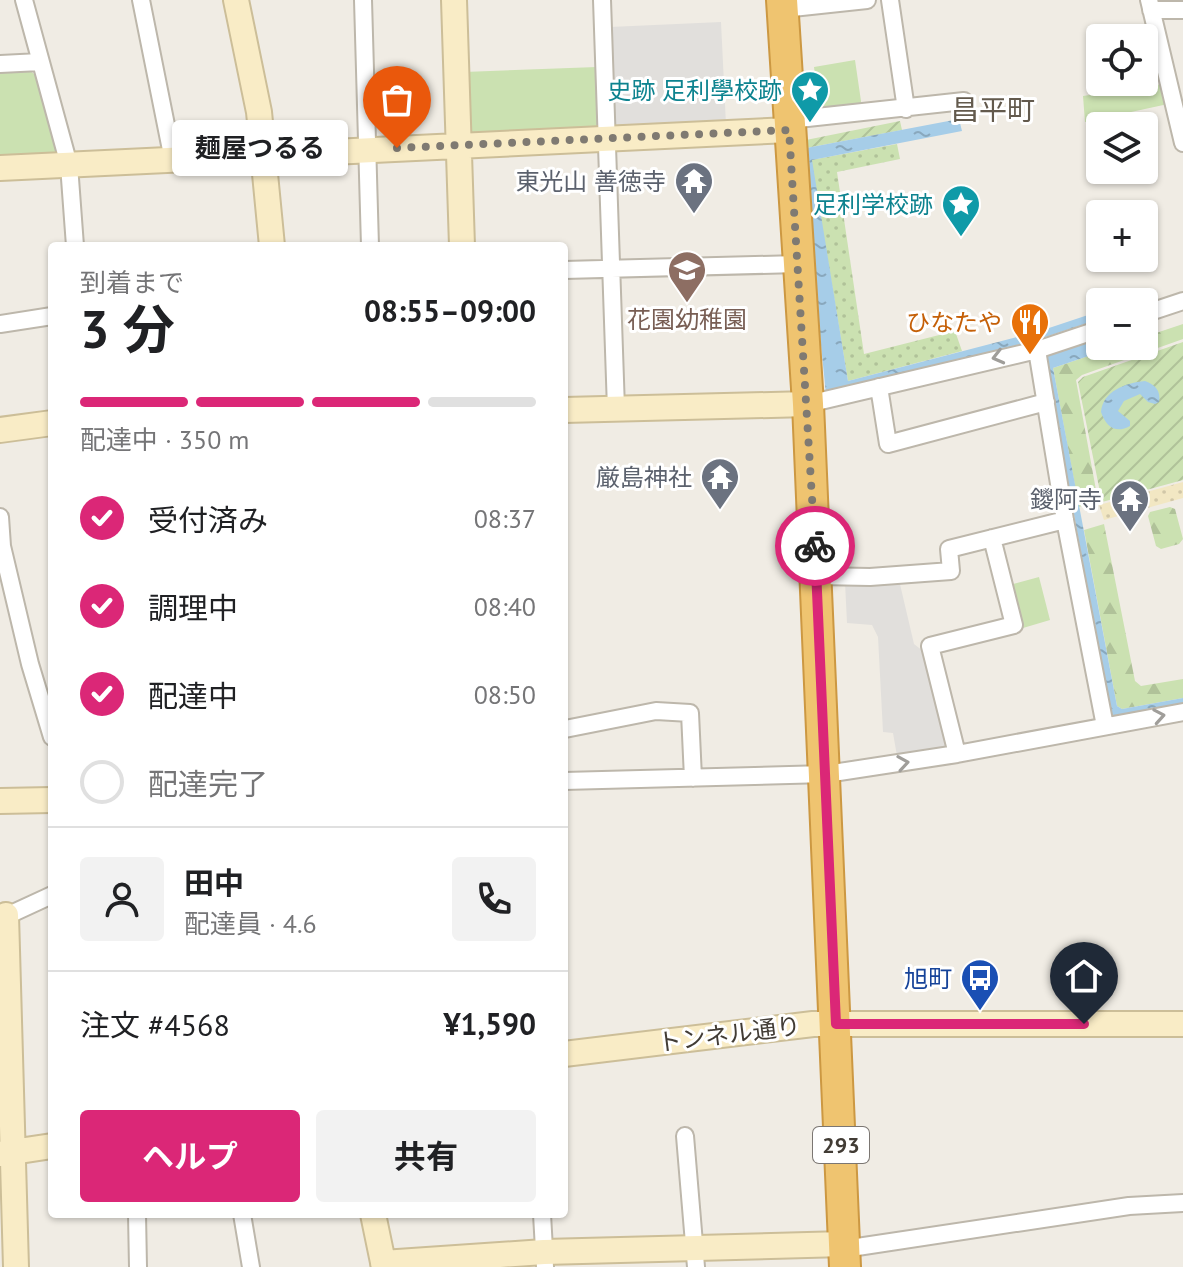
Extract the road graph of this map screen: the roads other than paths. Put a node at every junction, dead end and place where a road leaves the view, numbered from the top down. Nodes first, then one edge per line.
1 (24, 0) edge
2 (141, 0) edge
3 (236, 0) edge
4 (363, 0) edge
5 (454, 0) edge
6 (602, 0) edge
7 (867, 0) edge
8 (890, 0) edge
9 (782, 5) edge
10 (1150, 5) edge
11 (1183, 10) edge
12 (40, 62) junction
13 (0, 64) edge
14 (964, 101) dead end
15 (906, 109) junction
16 (789, 125) junction
17 (607, 139) junction
18 (1183, 143) edge
19 (458, 145) junction
20 (367, 149) junction
21 (264, 155) junction
22 (173, 160) junction
23 (69, 165) junction
24 (0, 168) edge
25 (75, 242) edge
26 (272, 242) edge
27 (370, 242) edge
28 (462, 242) edge
29 (798, 264) junction
30 (610, 268) junction
31 (568, 270) edge
32 (1183, 301) edge
33 (1158, 309) edge
34 (48, 317) edge
35 (0, 324) edge
36 (1086, 334) edge
37 (1037, 350) junction
38 (879, 387) junction
39 (1046, 402) junction
40 (808, 404) junction
41 (616, 409) junction
42 (568, 410) edge
43 (48, 424) edge
44 (0, 430) edge
45 (0, 517) edge
46 (1065, 520) junction
47 (992, 538) junction
48 (817, 576) junction
49 (1183, 712) edge
50 (48, 723) edge
51 (1105, 726) junction
52 (568, 728) edge
53 (957, 754) junction
54 (826, 774) junction
55 (693, 778) junction
56 (568, 781) edge
57 (48, 800) edge
58 (0, 801) edge
59 (48, 897) edge
60 (3, 917) edge
61 (836, 1024) junction
62 (1183, 1024) edge
63 (568, 1054) edge
64 (685, 1136) dead end
65 (48, 1147) edge
66 (6, 1154) edge
67 (1183, 1203) edge
68 (137, 1218) edge
69 (243, 1218) edge
70 (374, 1218) edge
71 (542, 1218) edge
72 (845, 1253) edge
73 (696, 1257) edge
74 (545, 1260) edge
75 (383, 1265) edge
76 (16, 1267) edge
77 (138, 1267) edge
78 (251, 1267) edge

1 - 12 street
2 - 22 street
3 - 21 street
4 - 20 street
5 - 19 street
6 - 17 street
7 - 9 street
8 - 15 street
9 - 16 highway, 293
10 - 11 street
10 - 18 street
12 - 13 street
12 - 23 street
14 - 15 street
15 - 16 street
16 - 17 street
16 - 29 highway, 293
17 - 19 street
17 - 30 street
19 - 20 street
19 - 28 street
20 - 21 street
20 - 27 street
21 - 22 street
21 - 26 street
22 - 23 street
23 - 24 street
23 - 25 street
29 - 30 street
29 - 40 highway, 293
30 - 31 street
30 - 41 street
32 - 33 street
34 - 35 street
36 - 37 street
37 -> 38 street
37 - 39 street
38 - 39 street
38 - 40 street
39 - 46 street
40 - 41 street
40 - 48 highway, 293
41 - 42 street
43 - 44 street
45 - 50 street
46 - 47 street
46 - 51 street
47 - 48 street
47 - 53 street
48 - 54 highway, 293
51 -> 49 street
51 - 53 street
52 - 55 street
54 -> 53 street
54 - 55 street
54 - 61 highway, 293
55 - 56 street
57 - 58 street
59 - 60 street
60 - 66 street
61 - 62 street, トンネル通り
61 - 63 street, トンネル通り
61 - 72 highway, 293
64 - 73 street
65 - 66 street
66 - 76 street
67 - 72 street
68 - 77 street
69 - 78 street
70 - 75 street
71 - 74 street
72 - 73 street
73 - 74 street
74 - 75 street

